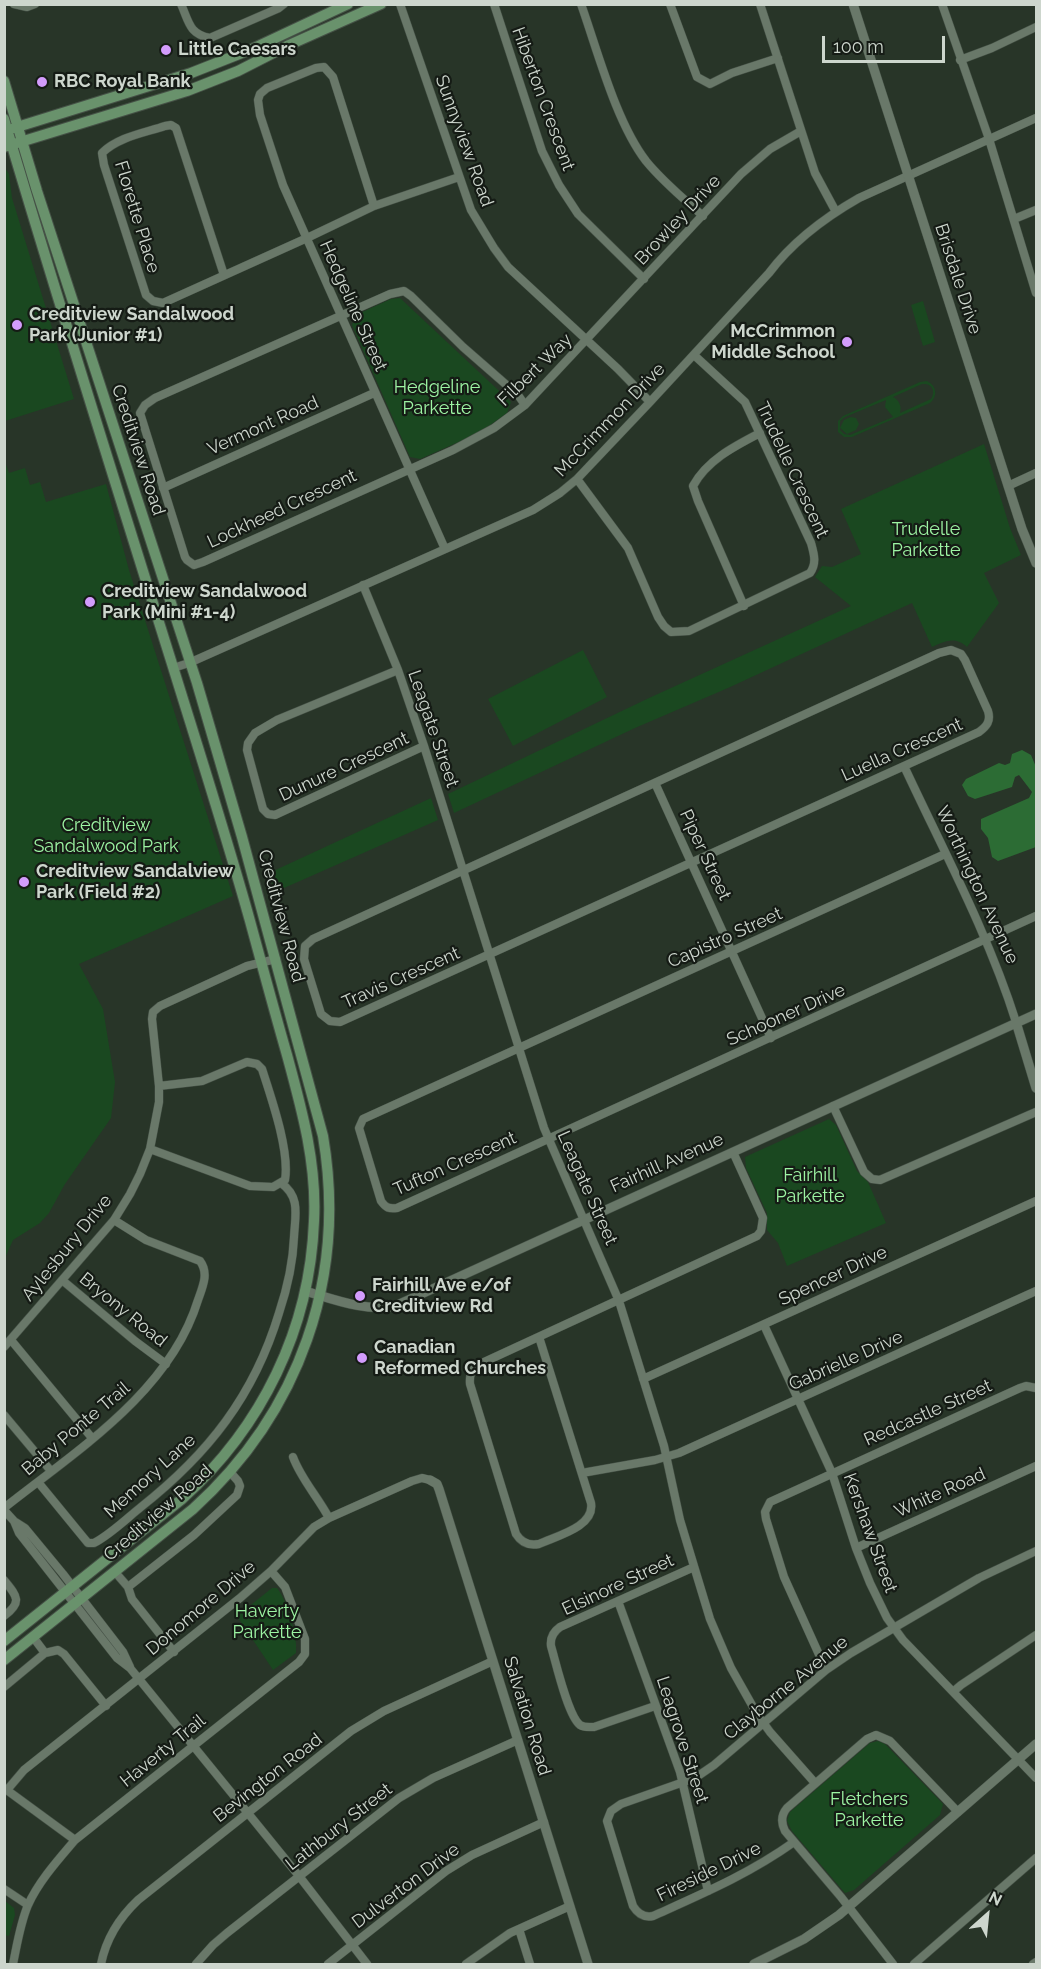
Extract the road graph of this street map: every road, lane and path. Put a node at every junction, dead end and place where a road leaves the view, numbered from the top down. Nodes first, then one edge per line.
1 (14, 4) edge
2 (35, 4) edge
3 (181, 4) edge
4 (284, 4) edge
5 (348, 4) edge
6 (381, 4) edge
7 (400, 4) edge
8 (494, 4) edge
9 (581, 4) edge
10 (670, 4) edge
11 (760, 4) edge
12 (853, 4) edge
13 (942, 4) edge
14 (1036, 27) edge
15 (778, 58) junction
16 (960, 60) junction
17 (191, 73) junction
18 (4, 81) edge
19 (187, 91) junction
20 (1036, 118) edge
21 (9, 126) edge
22 (801, 131) junction
23 (989, 139) junction
24 (13, 144) edge
25 (908, 176) junction
26 (459, 177) junction
27 (374, 206) junction
28 (1036, 210) edge
29 (836, 212) junction
30 (703, 216) junction
31 (1014, 219) junction
32 (307, 238) junction
33 (224, 275) junction
34 (644, 279) junction
35 (1036, 293) edge
36 (341, 316) junction
37 (586, 341) junction
38 (694, 355) junction
39 (374, 393) junction
40 (650, 402) junction
41 (525, 405) junction
42 (760, 433) junction
43 (408, 469) junction
44 (1036, 473) edge
45 (577, 479) junction
46 (1008, 486) junction
47 (163, 488) junction
48 (445, 549) junction
49 (1036, 563) edge
50 (363, 585) junction
51 (744, 606) junction
52 (189, 663) junction
53 (173, 668) junction
54 (398, 670) junction
55 (424, 746) junction
56 (904, 766) junction
57 (655, 783) junction
58 (945, 854) junction
59 (692, 862) junction
60 (464, 870) junction
61 (1036, 916) edge
62 (986, 940) junction
63 (732, 951) junction
64 (489, 955) junction
65 (276, 959) junction
66 (261, 962) junction
67 (1036, 1014) edge
68 (1016, 1022) junction
69 (771, 1038) junction
70 (518, 1049) junction
71 (159, 1086) junction
72 (1036, 1088) edge
73 (833, 1106) junction
74 (1036, 1112) edge
75 (548, 1139) junction
76 (150, 1149) junction
77 (733, 1152) junction
78 (281, 1184) junction
79 (1036, 1201) edge
80 (584, 1219) junction
81 (114, 1220) junction
82 (62, 1280) junction
83 (1036, 1291) edge
84 (305, 1292) junction
85 (320, 1295) junction
86 (619, 1301) junction
87 (764, 1325) junction
88 (539, 1337) junction
89 (11, 1340) junction
90 (4, 1347) edge
91 (166, 1364) junction
92 (643, 1380) junction
93 (1036, 1388) edge
94 (799, 1399) junction
95 (4, 1415) edge
96 (92, 1438) junction
97 (293, 1457) dead end
98 (667, 1457) junction
99 (1036, 1466) edge
100 (51, 1471) junction
101 (230, 1472) junction
102 (582, 1473) junction
103 (832, 1473) junction
104 (430, 1480) joint
105 (38, 1482) junction
106 (4, 1509) edge
107 (329, 1518) junction
108 (856, 1548) junction
109 (1036, 1551) edge
110 (693, 1567) junction
111 (271, 1571) junction
112 (115, 1572) junction
113 (4, 1580) edge
114 (128, 1587) junction
115 (69, 1590) junction
116 (618, 1601) junction
117 (78, 1602) junction
118 (4, 1616) edge
119 (894, 1628) junction
120 (1036, 1635) edge
121 (33, 1637) junction
122 (4, 1641) edge
123 (174, 1652) junction
124 (45, 1653) junction
125 (4, 1660) edge
126 (493, 1661) junction
127 (826, 1670) junction
128 (139, 1679) junction
129 (4, 1687) edge
130 (954, 1691) junction
131 (106, 1706) junction
132 (655, 1706) junction
133 (764, 1723) junction
134 (518, 1740) junction
135 (1036, 1744) edge
136 (194, 1746) junction
137 (1019, 1759) junction
138 (1036, 1778) edge
139 (682, 1783) junction
140 (815, 1784) junction
141 (6, 1789) edge
142 (958, 1812) junction
143 (248, 1813) junction
144 (544, 1822) junction
145 (75, 1840) junction
146 (794, 1842) junction
147 (1036, 1858) edge
148 (299, 1876) junction
149 (4, 1889) edge
150 (708, 1891) junction
151 (28, 1905) junction
152 (570, 1906) junction
153 (849, 1907) junction
154 (519, 1929) junction
155 (352, 1946) junction
156 (13, 1965) edge
157 (101, 1965) edge
158 (196, 1965) edge
159 (328, 1965) edge
160 (367, 1965) edge
161 (466, 1965) edge
162 (530, 1965) edge
163 (588, 1965) edge
164 (754, 1965) edge
165 (893, 1965) edge
166 (914, 1965) edge

1 - 2 street
3 - 4 street
5 - 17 main road
6 - 19 main road
7 - 26 street, Sunnyview Road
8 - 34 street, Hiberton Crescent
9 - 30 street
10 - 15 street
11 - 15 street
12 - 25 street, Brisdale Drive
13 - 16 street
14 - 16 street
15 - 22 street
16 - 23 street
17 - 19 main road
17 - 21 main road
18 - 21 main road, Creditview Road
19 - 24 main road
20 - 23 street, McCrimmon Drive
21 - 24 main road, Creditview Road
22 - 29 street
22 - 30 street, Browley Drive
23 - 25 street, McCrimmon Drive
23 - 31 street
24 - 52 main road, Creditview Road
24 - 53 main road, Creditview Road
25 - 29 street, McCrimmon Drive
25 - 46 street, Brisdale Drive
26 - 27 street, Florette Place
26 - 37 street, Sunnyview Road
27 - 32 street, Florette Place
27 - 32 street, Hedgeline Street
28 - 31 street
29 - 38 street, McCrimmon Drive
30 - 34 street, Browley Drive
31 - 35 street
32 - 33 street, Florette Place
32 - 36 street, Hedgeline Street
33 - 33 street, Florette Place
34 - 37 street, Browley Drive
36 - 39 street, Hedgeline Street
36 - 41 street
36 - 47 street, Lockheed Crescent
37 - 40 street, Sunnyview Road
37 - 41 street, Filbert Way
38 - 40 street, McCrimmon Drive
38 - 42 street, Trudelle Crescent
39 - 43 street, Hedgeline Street
39 - 47 street, Vermont Road
40 - 45 street, McCrimmon Drive
41 - 43 street, Filbert Way
42 - 51 street
42 - 51 street, Trudelle Crescent
43 - 47 street, Lockheed Crescent
43 - 48 street, Hedgeline Street
44 - 46 street
45 - 48 street, McCrimmon Drive
45 - 51 street, Trudelle Crescent
46 - 49 street, Brisdale Drive
48 - 50 street, McCrimmon Drive
50 - 52 street, McCrimmon Drive
50 - 54 street, Leagate Street
52 - 53 street, McCrimmon Drive
52 - 65 main road, Creditview Road
53 - 66 main road, Creditview Road
54 - 55 street, Leagate Street
54 - 55 street, Dunure Crescent
55 - 60 street, Leagate Street
56 - 57 street, Luella Crescent
56 - 58 street, Worthington Avenue
56 - 59 street, Luella Crescent
57 - 59 street, Piper Street
57 - 60 street, Luella Crescent
58 - 62 street, Worthington Avenue
58 - 63 street, Capistro Street
59 - 63 street, Piper Street
59 - 64 street, Luella Crescent
60 - 64 street, Leagate Street
60 - 64 street, Travis Crescent
61 - 62 street, Schooner Drive
62 - 68 street, Worthington Avenue
62 - 69 street, Schooner Drive
63 - 69 street, Piper Street
63 - 70 street, Capistro Street
64 - 70 street, Leagate Street
65 - 66 street, Aylesbury Drive
65 - 85 main road, Creditview Road
66 - 71 street, Aylesbury Drive
66 - 84 main road, Creditview Road
67 - 68 street, Fairhill Avenue
68 - 72 street, Worthington Avenue
68 - 73 street, Fairhill Avenue
69 - 75 street, Schooner Drive
70 - 75 street, Leagate Street
70 - 75 street, Tufton Crescent
71 - 76 street, Aylesbury Drive
71 - 78 street
73 - 74 street
73 - 77 street, Fairhill Avenue
75 - 80 street, Leagate Street
76 - 78 street
76 - 81 street, Aylesbury Drive
77 - 80 street, Fairhill Avenue
77 - 86 street
78 - 105 street, Memory Lane
79 - 87 street, Spencer Drive
80 - 85 street, Fairhill Avenue
80 - 86 street, Leagate Street
81 - 82 street, Aylesbury Drive
81 - 91 street, Baby Ponte Trail
82 - 89 street, Aylesbury Drive
82 - 91 street, Bryony Road
83 - 94 street, Gabrielle Drive
84 - 85 street, Fairhill Avenue
84 - 115 main road, Creditview Road
85 - 101 main road, Creditview Road
86 - 88 street
86 - 92 street, Leagate Street
87 - 92 street, Spencer Drive
87 - 94 street, Kershaw Street
88 - 102 street
88 - 102 street
89 - 90 street, Aylesbury Drive
89 - 96 street
91 - 96 street, Baby Ponte Trail
92 - 98 street, Leagate Street
93 - 103 street, Redcastle Street
94 - 98 street, Gabrielle Drive
94 - 103 street, Kershaw Street
95 - 100 street
96 - 100 street, Baby Ponte Trail
97 - 107 street
98 - 102 street, Gabrielle Drive
98 - 110 street, Leagate Street
99 - 108 street, White Road
100 - 105 street, Baby Ponte Trail
101 - 112 main road, Creditview Road
101 - 114 street
103 - 108 street, Kershaw Street
103 - 127 street, Redcastle Street
104 - 107 street, Donomore Drive
104 - 126 street, Salvation Road
105 - 106 street, Baby Ponte Trail
106 - 115 street
107 - 111 street, Donomore Drive
108 - 119 street, Kershaw Street
109 - 119 street, Clayborne Avenue
110 - 116 street, Elsinore Street
110 - 133 street, Leagate Street
111 - 123 street, Donomore Drive
111 - 136 street, Haverty Trail
112 - 114 street
112 - 117 main road, Creditview Road
113 - 118 street
114 - 123 street
115 - 117 street
115 - 122 main road, Creditview Road
116 - 132 street, Leagrove Street
116 - 132 street, Elsinore Street
117 - 121 main road, Creditview Road
117 - 128 street
119 - 127 street, Clayborne Avenue
119 - 130 street, Kershaw Street
120 - 130 street
121 - 124 street
121 - 125 main road, Creditview Road
123 - 128 street, Donomore Drive
124 - 129 street
124 - 131 street
126 - 134 street, Salvation Road
126 - 143 street, Bevington Road
127 - 133 street, Clayborne Avenue
128 - 131 street, Donomore Drive
128 - 136 street
130 - 137 street, Kershaw Street
131 - 141 street, Donomore Drive
132 - 139 street, Leagrove Street
133 - 139 street, Clayborne Avenue
133 - 140 street, Leagate Street
134 - 144 street, Salvation Road
134 - 148 street, Lathbury Street
135 - 137 street
136 - 143 street
136 - 145 street, Haverty Trail
137 - 138 street, Kershaw Street
137 - 142 street
139 - 150 street, Leagrove Street
139 - 150 street, Fireside Drive
140 - 142 street
140 - 146 street
141 - 145 street
142 - 153 street
143 - 148 street
143 - 157 street, Bevington Road
144 - 152 street, Salvation Road
144 - 155 street, Dulverton Drive
145 - 151 street, Haverty Trail
146 - 150 street, Fireside Drive
146 - 153 street
147 - 166 street
148 - 155 street
148 - 158 street, Lathbury Street
149 - 151 street
151 - 156 street, Haverty Trail
152 - 154 street
152 - 163 street, Salvation Road
153 - 164 street
153 - 165 street
154 - 161 street
154 - 162 street
155 - 159 street, Dulverton Drive
155 - 160 street

